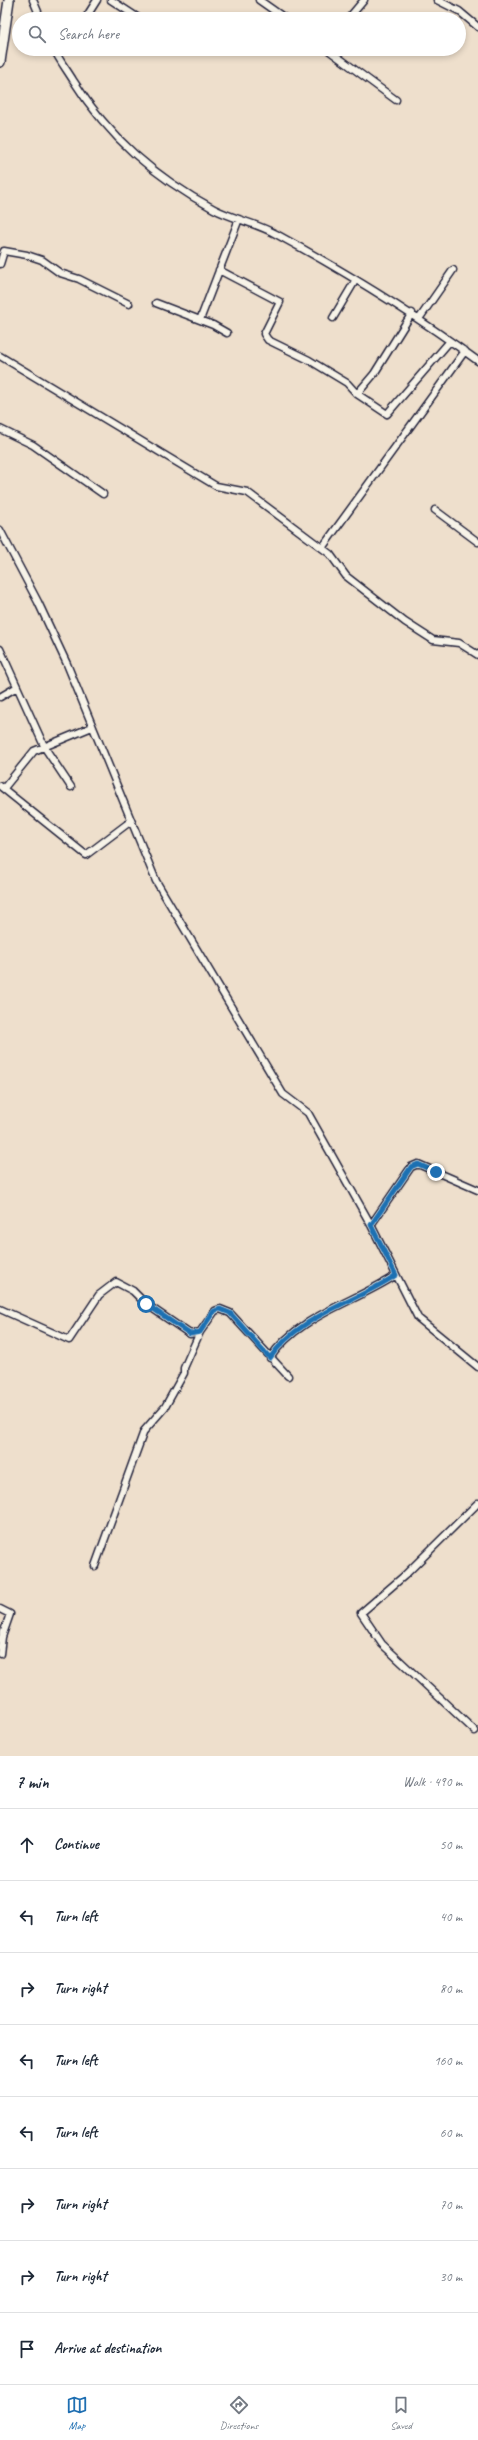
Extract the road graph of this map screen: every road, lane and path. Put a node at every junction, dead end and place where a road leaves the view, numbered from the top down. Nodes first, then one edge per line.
1 (9, 0) edge
2 (33, 0) edge
3 (96, 0) edge
4 (111, 0) edge
5 (259, 0) edge
6 (364, 0) edge
7 (437, 0) edge
8 (39, 12) edge
9 (89, 12) edge
10 (129, 12) edge
11 (276, 12) edge
12 (354, 12) edge
13 (460, 12) edge
14 (466, 17) edge
15 (478, 27) edge
16 (60, 56) edge
17 (336, 56) edge
18 (0, 62) edge
19 (396, 100) dead end
20 (239, 219) junction
21 (0, 264) edge
22 (219, 270) junction
23 (453, 270) dead end
24 (355, 281) junction
25 (156, 303) dead end
26 (129, 304) dead end
27 (412, 313) junction
28 (333, 318) dead end
29 (419, 319) junction
30 (200, 320) junction
31 (227, 333) dead end
32 (450, 341) junction
33 (465, 351) junction
34 (0, 356) edge
35 (478, 361) edge
36 (357, 394) junction
37 (0, 429) edge
38 (103, 494) dead end
39 (435, 510) dead end
40 (0, 530) edge
41 (478, 542) edge
42 (322, 548) junction
43 (0, 649) edge
44 (478, 655) edge
45 (17, 688) junction
46 (0, 697) edge
47 (92, 727) junction
48 (45, 748) junction
49 (2, 787) edge
50 (71, 787) dead end
51 (131, 821) junction
52 (478, 1190) edge
53 (371, 1225) junction
54 (396, 1275) junction
55 (0, 1309) edge
56 (200, 1332) junction
57 (270, 1358) junction
58 (478, 1367) edge
59 (288, 1376) dead end
60 (478, 1503) edge
61 (95, 1566) dead end
62 (0, 1609) edge
63 (0, 1654) edge
64 (475, 1731) dead end

1 - 18 highway
2 - 8 street
3 - 9 street
4 - 10 street
5 - 11 street
6 - 12 street
7 - 13 street
14 - 15 street
16 - 20 street
17 - 19 street
20 - 22 street
20 - 24 street
21 - 26 street
22 - 30 street
22 - 36 street
23 - 29 street
24 - 27 street
24 - 28 street
25 - 30 street
27 - 29 street
27 - 36 street
29 - 32 street
30 - 31 street
32 - 33 street
32 - 36 street
33 - 35 street
33 - 42 street
34 - 42 street
37 - 38 street
39 - 41 street
40 - 47 street
42 - 44 street
43 - 45 street
45 - 46 street
45 - 48 street
47 - 48 street
47 - 51 street
48 - 49 street
48 - 50 street
49 - 51 street
51 - 53 street
52 - 53 street
53 - 54 street
54 - 57 street
54 - 58 street
55 - 56 street
56 - 57 street
56 - 61 street
57 - 59 street
60 - 64 street
62 - 63 street

